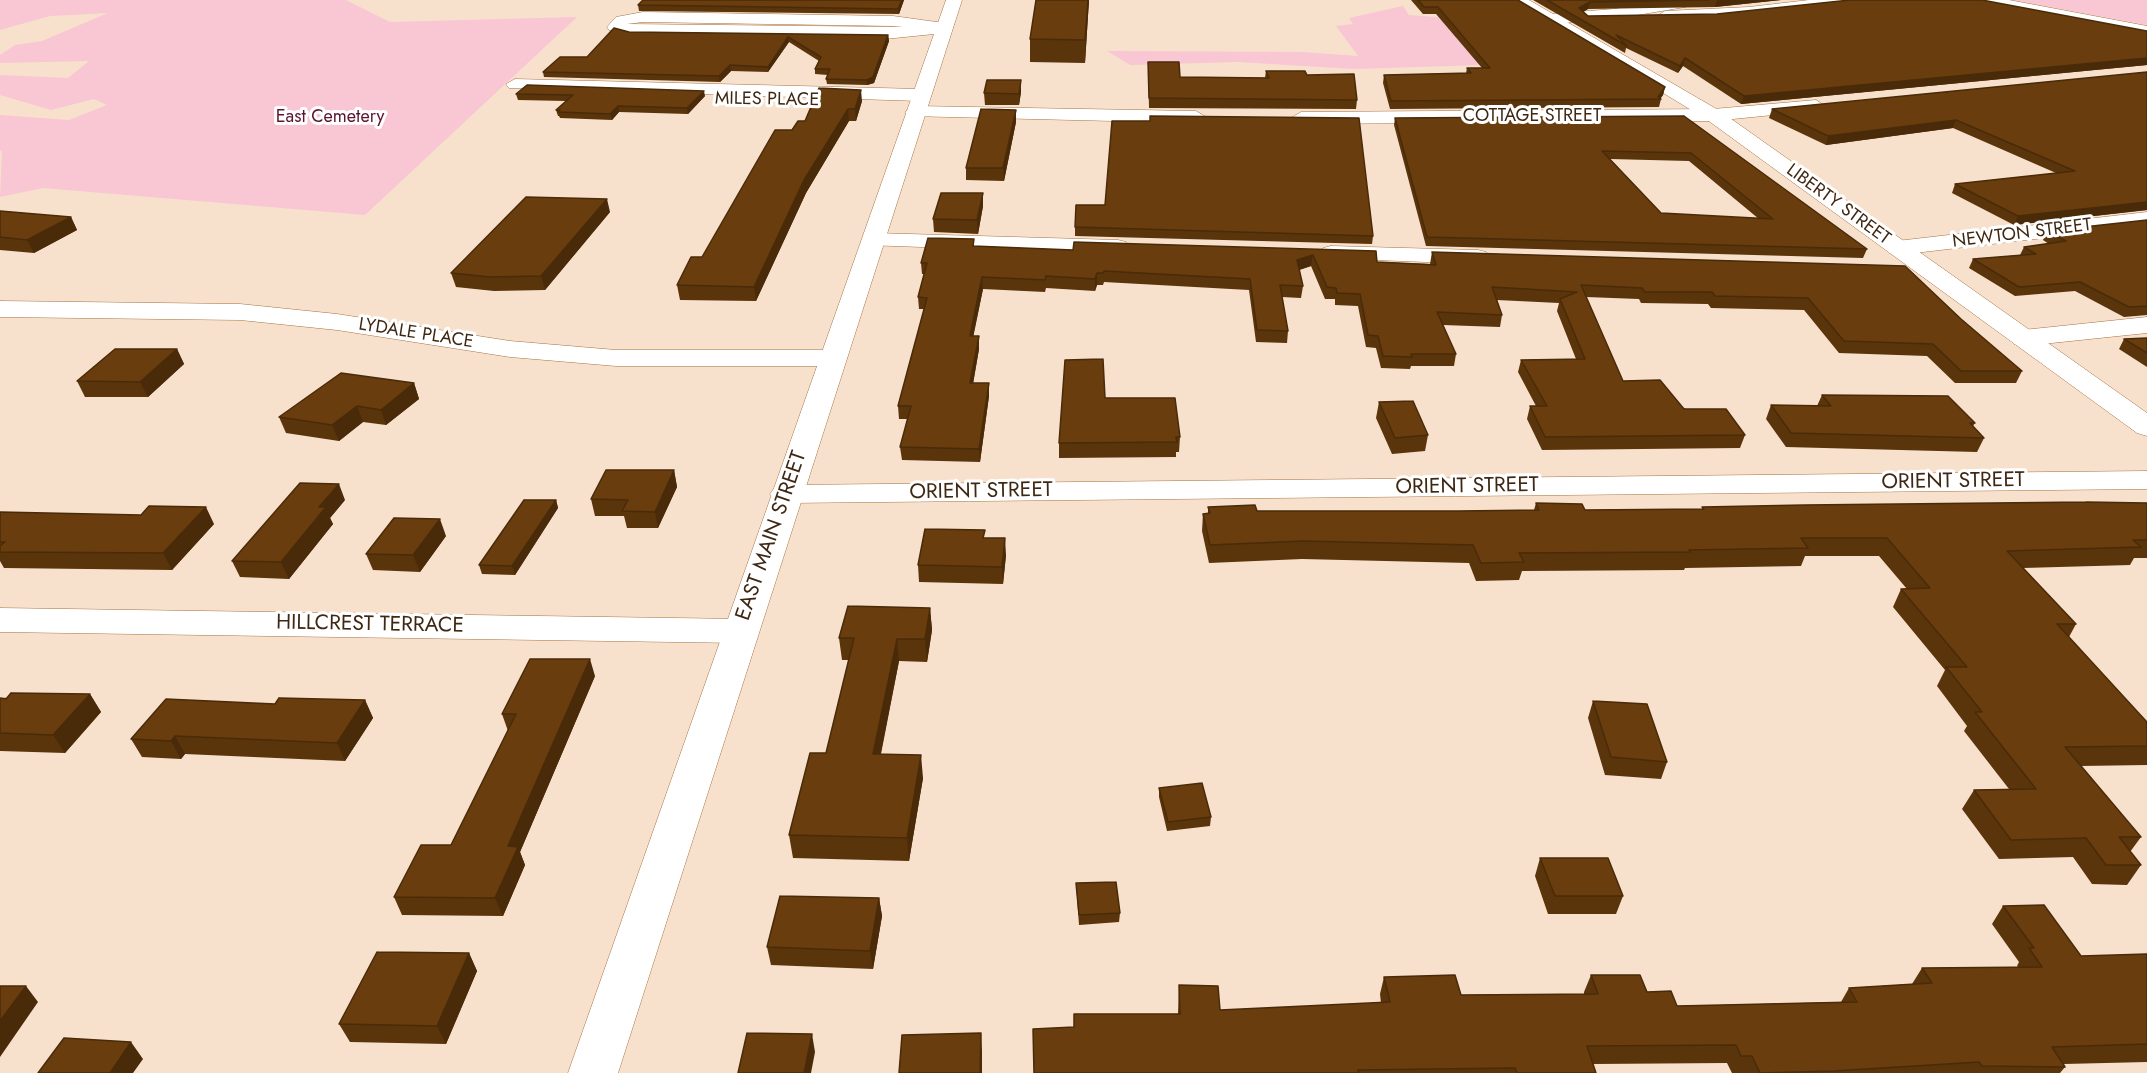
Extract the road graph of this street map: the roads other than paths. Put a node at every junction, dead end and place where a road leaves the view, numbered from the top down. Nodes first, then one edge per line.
1 (1518, 0) edge
2 (1702, 0) edge
3 (1846, 0) edge
4 (1985, 0) edge
5 (949, 14) edge
6 (1588, 16) junction
7 (1550, 19) junction
8 (753, 25) junction
9 (2147, 31) edge
10 (515, 84) dead end
11 (691, 94) junction
12 (624, 97) edge
13 (918, 104) junction
14 (1838, 104) edge
15 (1713, 115) junction
16 (1215, 118) edge
17 (1285, 118) edge
18 (2147, 219) edge
19 (874, 240) junction
20 (1144, 248) edge
21 (1310, 252) edge
22 (1499, 257) edge
23 (1894, 258) junction
24 (0, 309) edge
25 (2147, 325) edge
26 (2023, 338) junction
27 (833, 358) junction
28 (2147, 427) edge
29 (2147, 480) edge
30 (786, 494) junction
31 (0, 620) edge
32 (741, 631) junction
33 (593, 1073) edge

1 - 7 street, LIBERTY STREET
2 - 6 street
3 - 6 street
4 - 9 street
5 - 8 street
5 - 13 street, EAST MAIN STREET
6 - 7 street
7 - 15 street, LIBERTY STREET
8 - 8 street
10 - 11 street, MILES PLACE
11 - 12 street, MILES PLACE
11 - 13 street, MILES PLACE
13 - 16 street
13 - 19 street, EAST MAIN STREET
14 - 15 street, COTTAGE STREET
15 - 17 street, COTTAGE STREET
15 - 23 street, LIBERTY STREET
18 - 23 street, NEWTON STREET
19 - 20 street
19 - 27 street, EAST MAIN STREET
21 - 22 street
23 - 26 street, LIBERTY STREET
24 - 27 street, LYDALE PLACE
25 - 26 street
26 - 28 street, LIBERTY STREET
27 - 30 street, EAST MAIN STREET
29 - 30 street, ORIENT STREET
30 - 32 street, EAST MAIN STREET
31 - 32 street, HILLCREST TERRACE
32 - 33 street, EAST MAIN STREET

